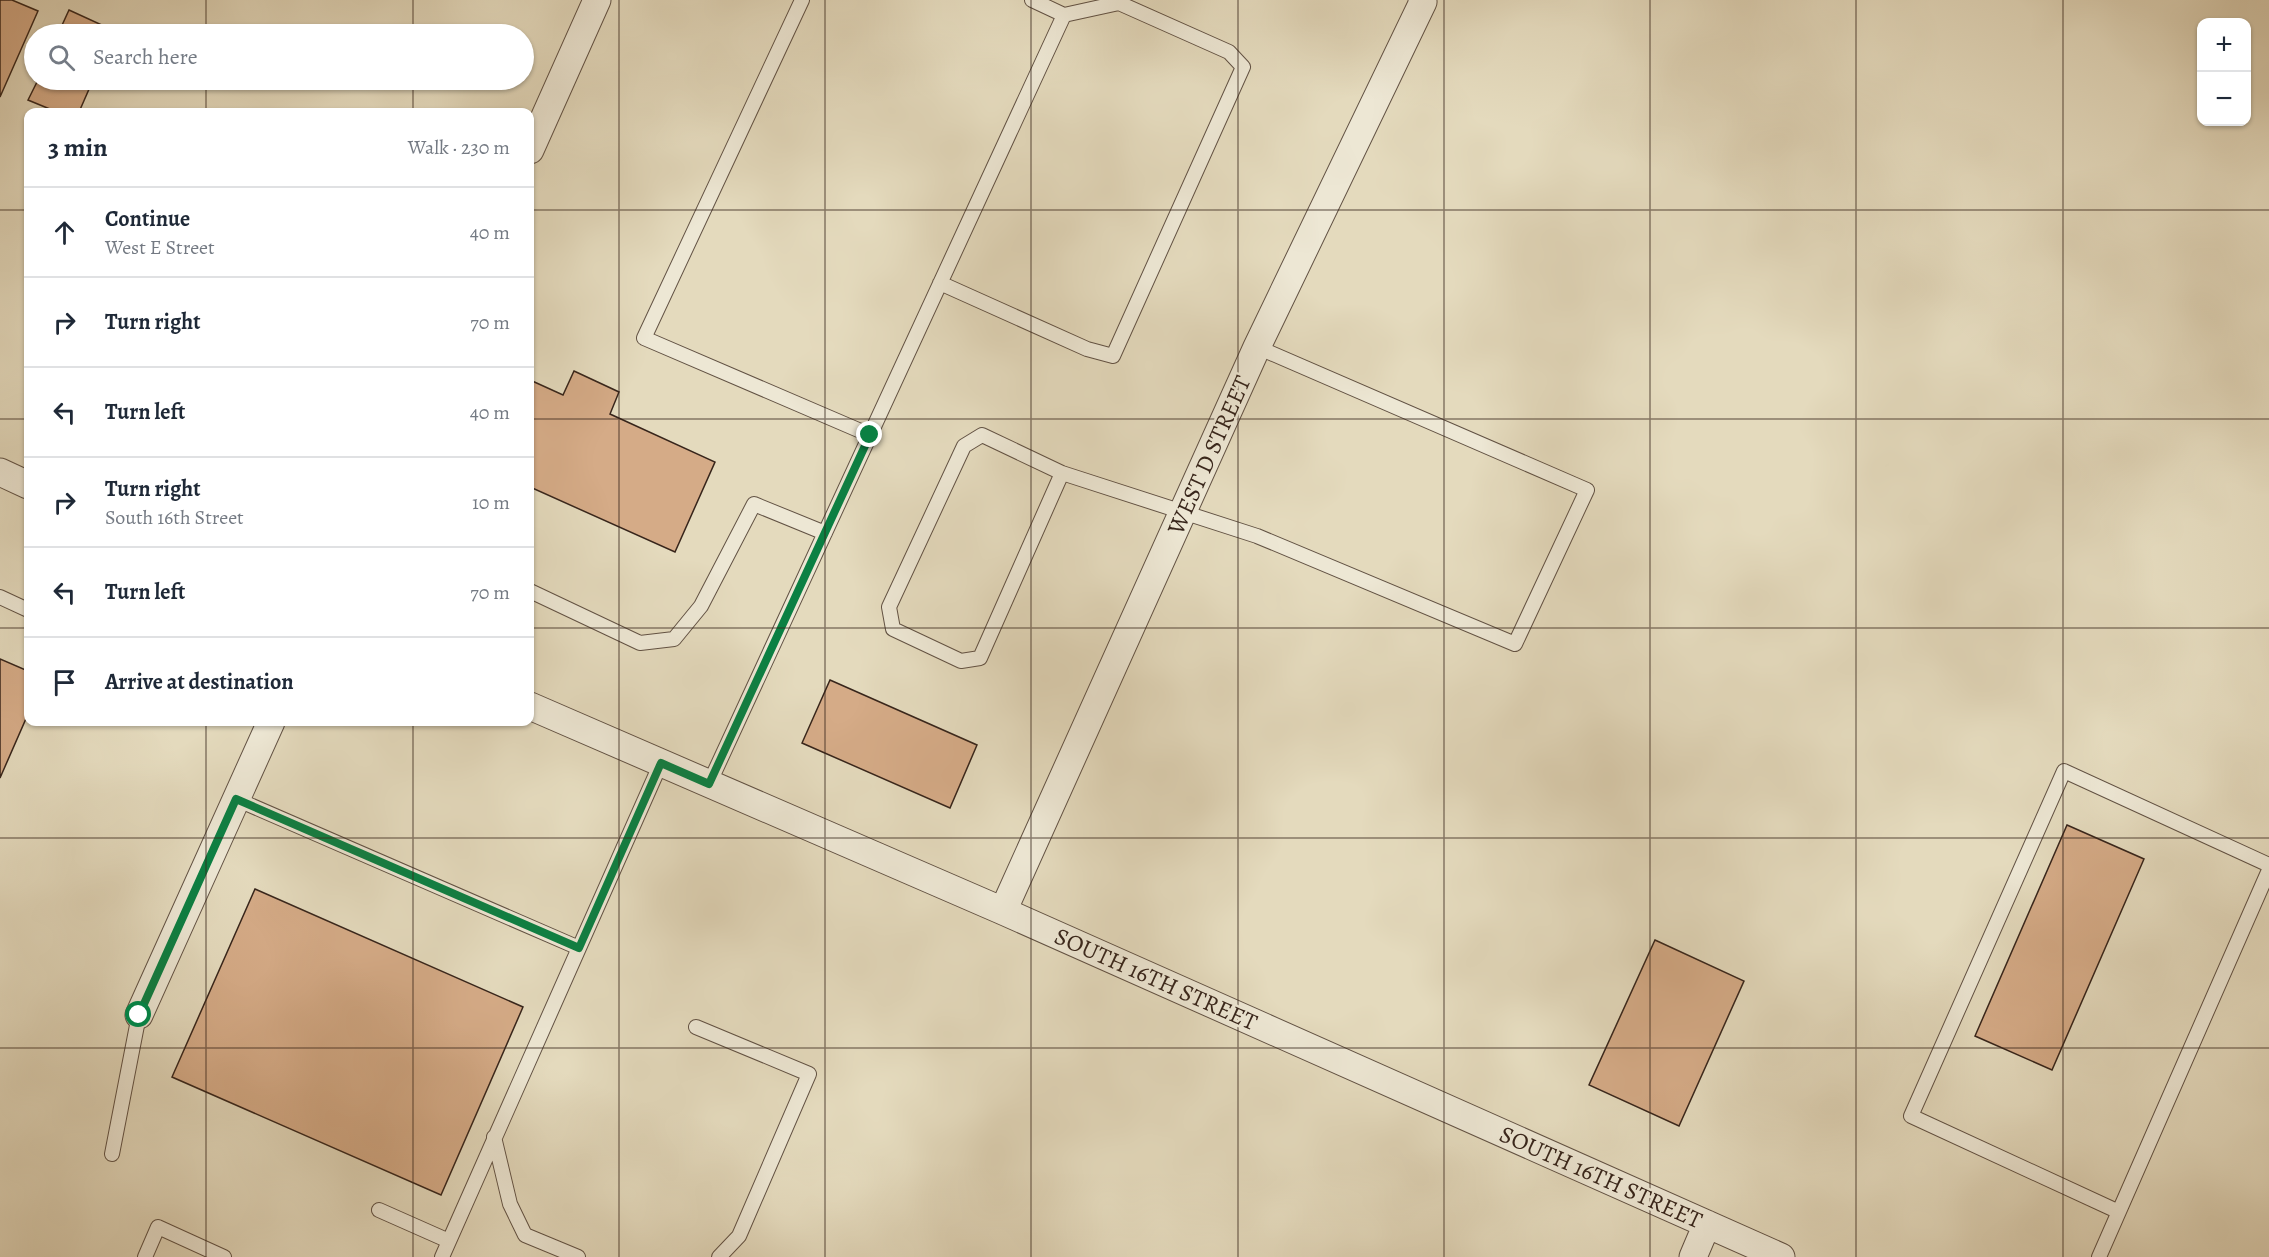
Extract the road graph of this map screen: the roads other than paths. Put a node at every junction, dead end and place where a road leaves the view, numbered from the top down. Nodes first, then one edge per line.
1 (597, 0) edge
2 (802, 0) edge
3 (1032, 0) edge
4 (1422, 1) edge
5 (1064, 15) junction
6 (534, 141) edge
7 (940, 283) junction
8 (1257, 347) junction
9 (870, 435) junction
10 (0, 472) edge
11 (1062, 473) junction
12 (24, 483) edge
13 (1183, 512) junction
14 (825, 533) junction
15 (534, 593) edge
16 (0, 597) edge
17 (24, 608) edge
18 (534, 708) edge
19 (269, 726) edge
20 (661, 763) junction
21 (709, 784) junction
22 (236, 799) junction
23 (2269, 867) edge
24 (1003, 911) junction
25 (579, 948) junction
26 (139, 1015) joint
27 (696, 1027) dead end
28 (494, 1137) junction
29 (112, 1154) dead end
30 (379, 1210) dead end
31 (2117, 1211) junction
32 (1707, 1224) junction
33 (449, 1241) junction
34 (2103, 1256) edge
35 (145, 1257) edge
36 (224, 1257) edge
37 (442, 1257) edge
38 (578, 1257) edge
39 (719, 1257) edge
40 (1693, 1257) edge
41 (1781, 1257) edge

1 - 6 street
2 - 9 lane
3 - 5 lane
4 - 8 street, WEST D STREET
5 - 7 lane
5 - 7 lane
7 - 9 lane
8 - 13 street, WEST D STREET
8 - 13 lane
9 - 14 lane
10 - 12 street
11 - 11 lane
11 - 13 lane
13 - 24 street, WEST D STREET
14 - 15 lane
14 - 21 lane
16 - 17 lane
18 - 20 street, SOUTH 16TH STREET
19 - 22 street
20 - 21 street, SOUTH 16TH STREET
20 - 25 lane
21 - 24 street, SOUTH 16TH STREET
22 - 25 lane
22 - 26 street
23 - 31 lane
23 - 31 lane
24 - 32 street, SOUTH 16TH STREET
25 - 28 lane
26 - 29 lane
27 - 39 lane
28 - 33 lane
28 - 38 lane
30 - 33 lane
31 - 34 lane
32 - 40 street
32 - 41 street, SOUTH 16TH STREET
33 - 37 lane
35 - 36 lane

